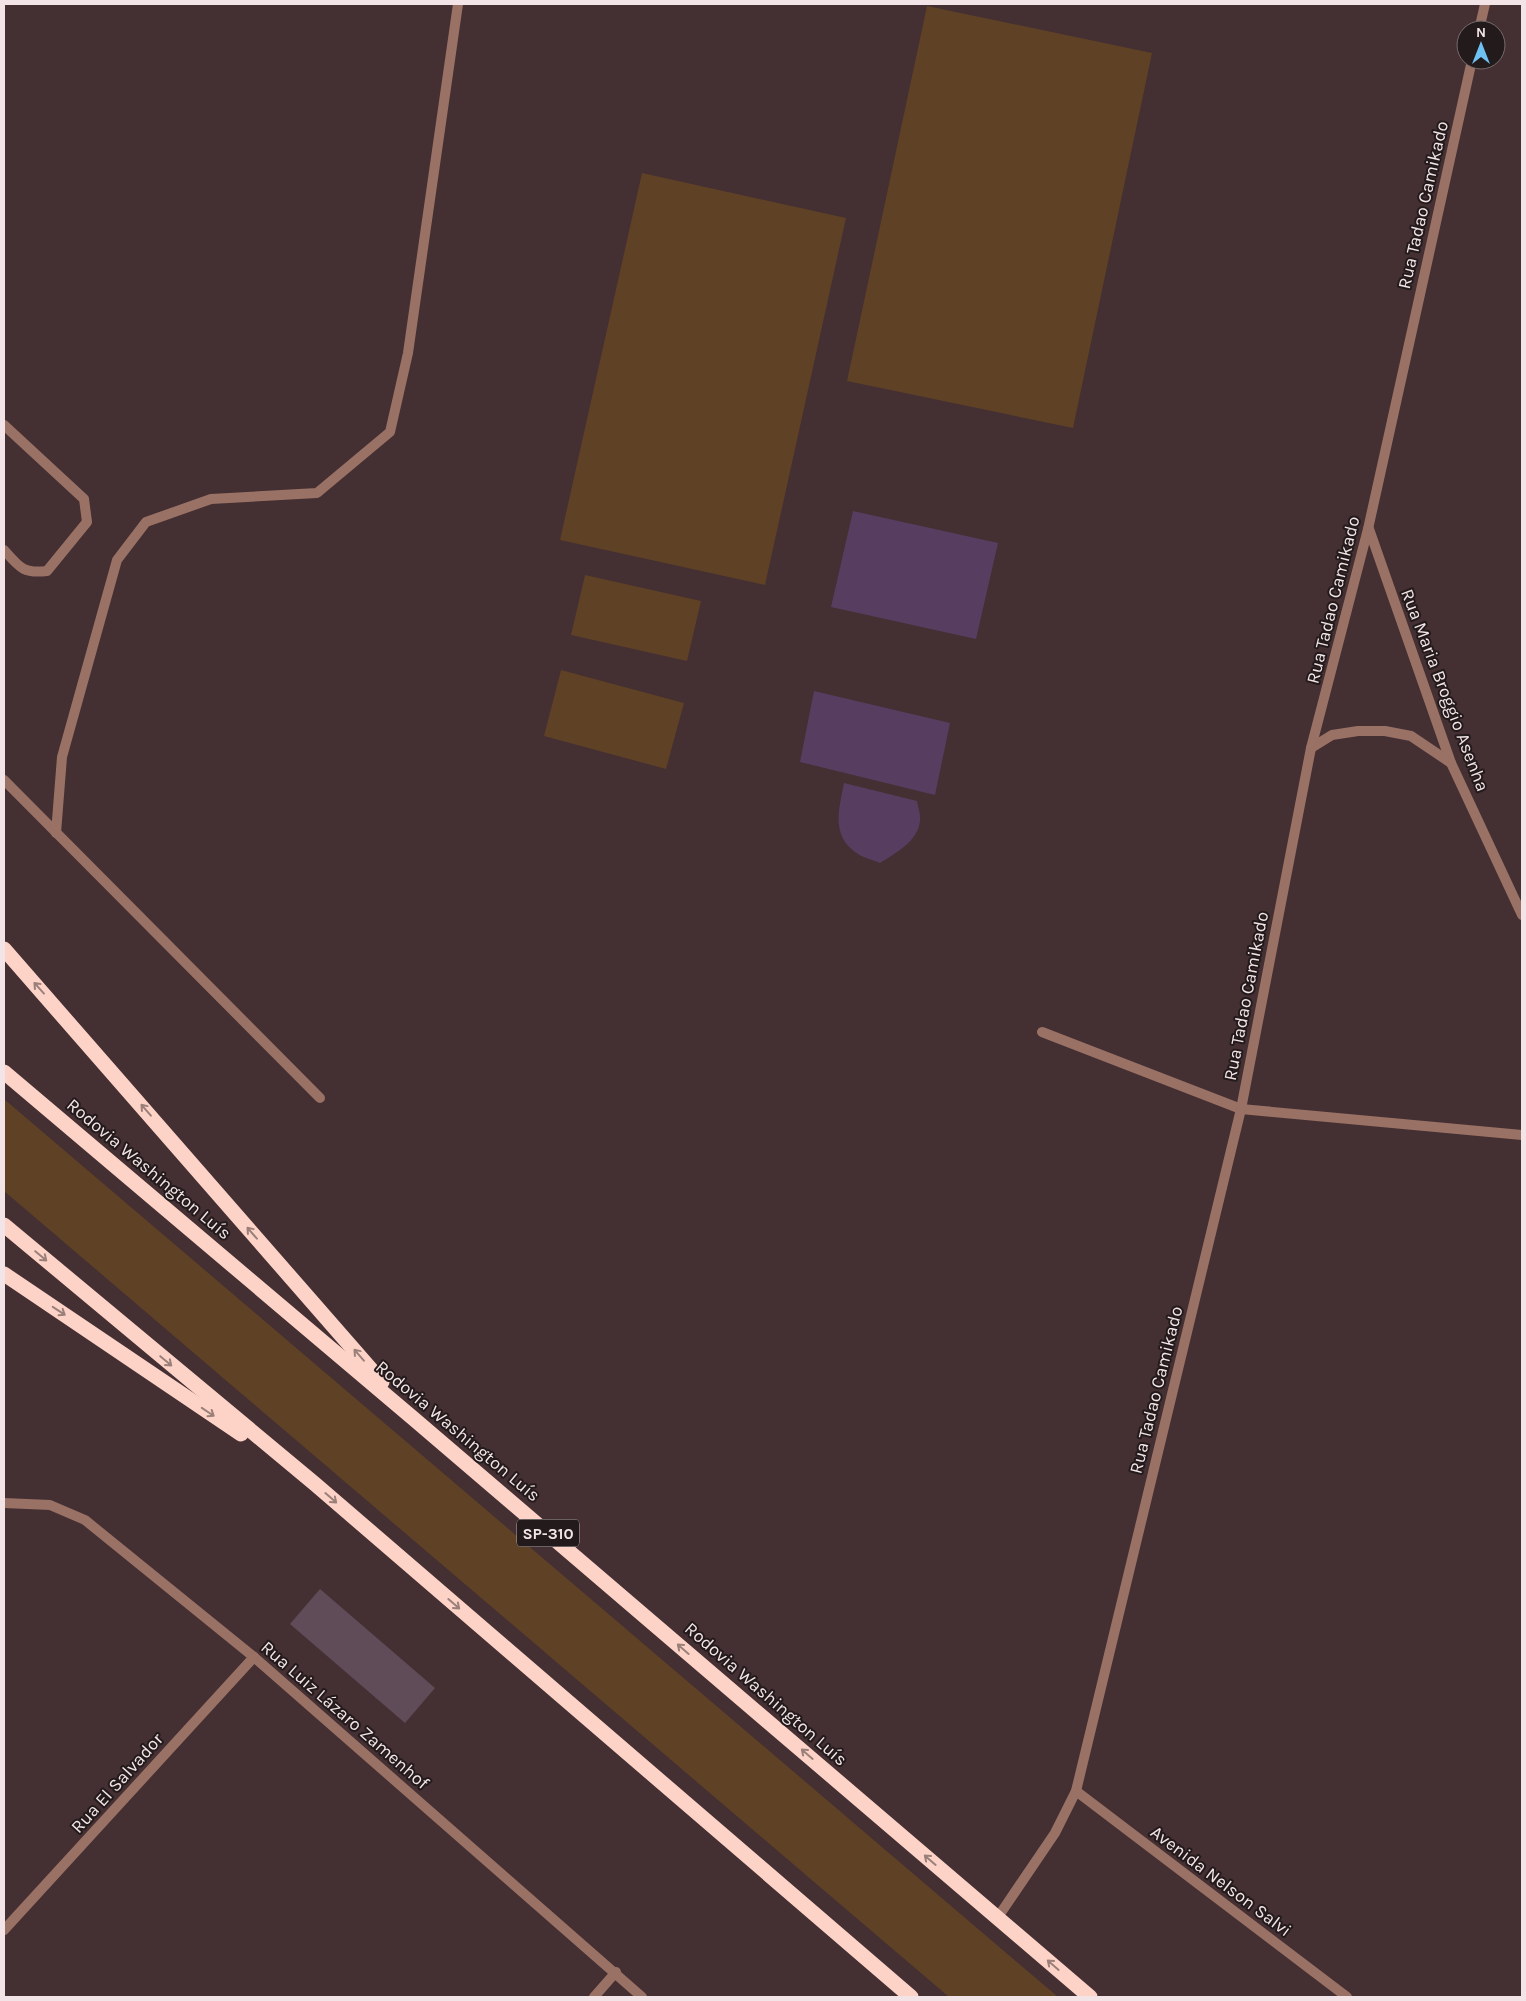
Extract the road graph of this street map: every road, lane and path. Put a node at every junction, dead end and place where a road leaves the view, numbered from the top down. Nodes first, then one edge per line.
1 (458, 4) edge
2 (1485, 4) edge
3 (1481, 20) edge
4 (1470, 70) edge
5 (4, 425) edge
6 (1368, 528) junction
7 (4, 550) edge
8 (1312, 748) junction
9 (1451, 763) junction
10 (4, 780) edge
11 (56, 834) junction
12 (1522, 915) edge
13 (4, 949) edge
14 (1042, 1032) dead end
15 (4, 1072) edge
16 (320, 1098) dead end
17 (1240, 1109) junction
18 (1522, 1135) edge
19 (4, 1225) edge
20 (4, 1274) edge
21 (414, 1419) junction
22 (315, 1484) junction
23 (4, 1503) edge
24 (254, 1657) junction
25 (1076, 1791) junction
26 (998, 1918) junction
27 (4, 1930) edge
28 (616, 1972) junction
29 (594, 1997) edge
30 (642, 1997) edge
31 (911, 1997) edge
32 (1090, 1997) edge
33 (1347, 1997) edge

1 - 11 street
2 - 3 street
4 - 6 street, Rua Tadao Camikado
5 - 7 street
6 - 8 street, Rua Tadao Camikado
6 - 9 street, Rua Maria Broggio Asenha
8 - 9 street
8 - 17 street, Rua Tadao Camikado
9 - 12 street, Rua Maria Broggio Asenha
10 - 11 street
11 - 16 street
21 -> 13 highway
14 - 17 street
15 - 21 highway, Rodovia Washington Luís / SP-310
17 - 18 street
17 - 25 street, Rua Tadao Camikado
19 -> 22 highway
20 -> 22 highway
26 -> 21 highway, Rodovia Washington Luís / SP-310
22 -> 31 highway
23 - 24 street, Rua Luiz Lázaro Zamenhof
24 - 27 street, Rua El Salvador
24 - 28 street, Rua Luiz Lázaro Zamenhof
25 - 26 street, Rua Tadao Camikado
25 - 33 street, Avenida Nelson Salvi
32 -> 26 highway, Rodovia Washington Luís / SP-310
28 - 29 street
28 - 30 street, Rua Luiz Lázaro Zamenhof

